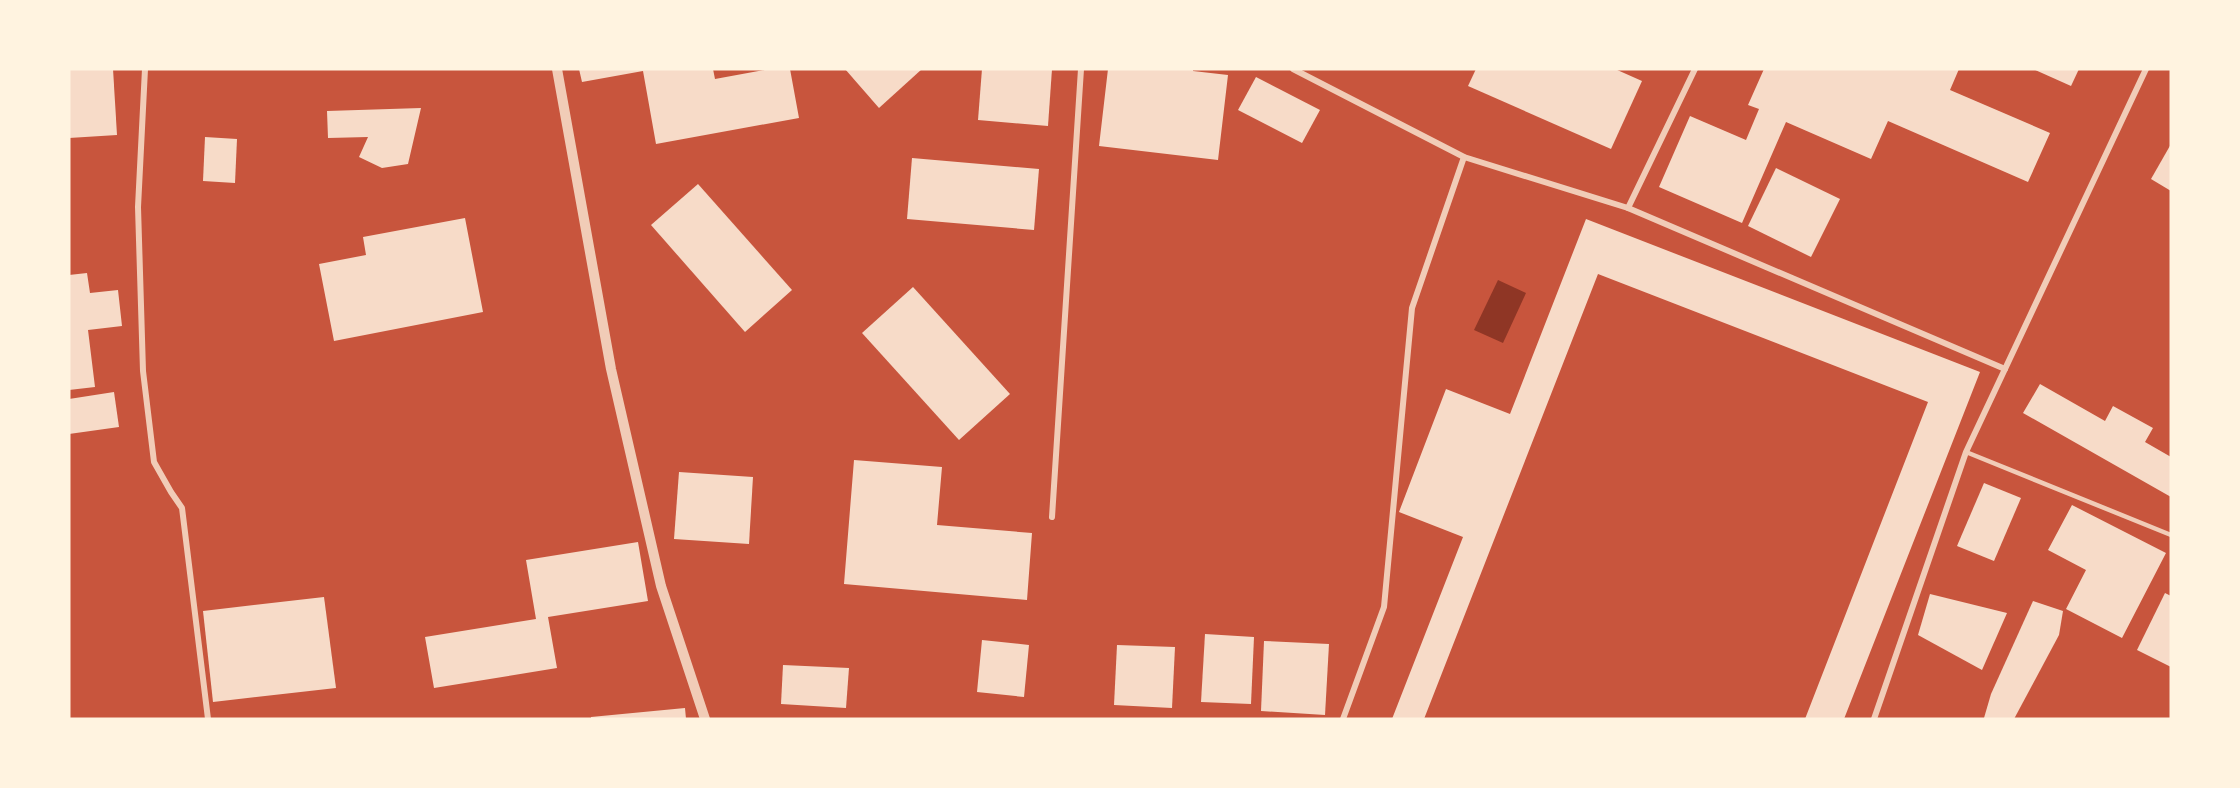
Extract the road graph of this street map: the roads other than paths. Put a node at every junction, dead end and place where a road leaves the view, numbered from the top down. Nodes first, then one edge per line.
1 (145, 69) edge
2 (557, 69) edge
3 (1081, 69) edge
4 (1293, 69) edge
5 (1695, 69) edge
6 (2146, 69) edge
7 (1464, 157) junction
8 (1628, 208) junction
9 (2005, 369) junction
10 (1966, 453) junction
11 (1052, 517) dead end
12 (2171, 535) edge
13 (208, 719) edge
14 (705, 719) edge
15 (1343, 719) edge
16 (1874, 719) edge

1 - 13 street
2 - 14 street
3 - 11 street
4 - 7 street
5 - 8 street
6 - 9 street
7 - 8 street
7 - 15 street
8 - 9 street
9 - 10 street
10 - 12 lane
10 - 16 street

